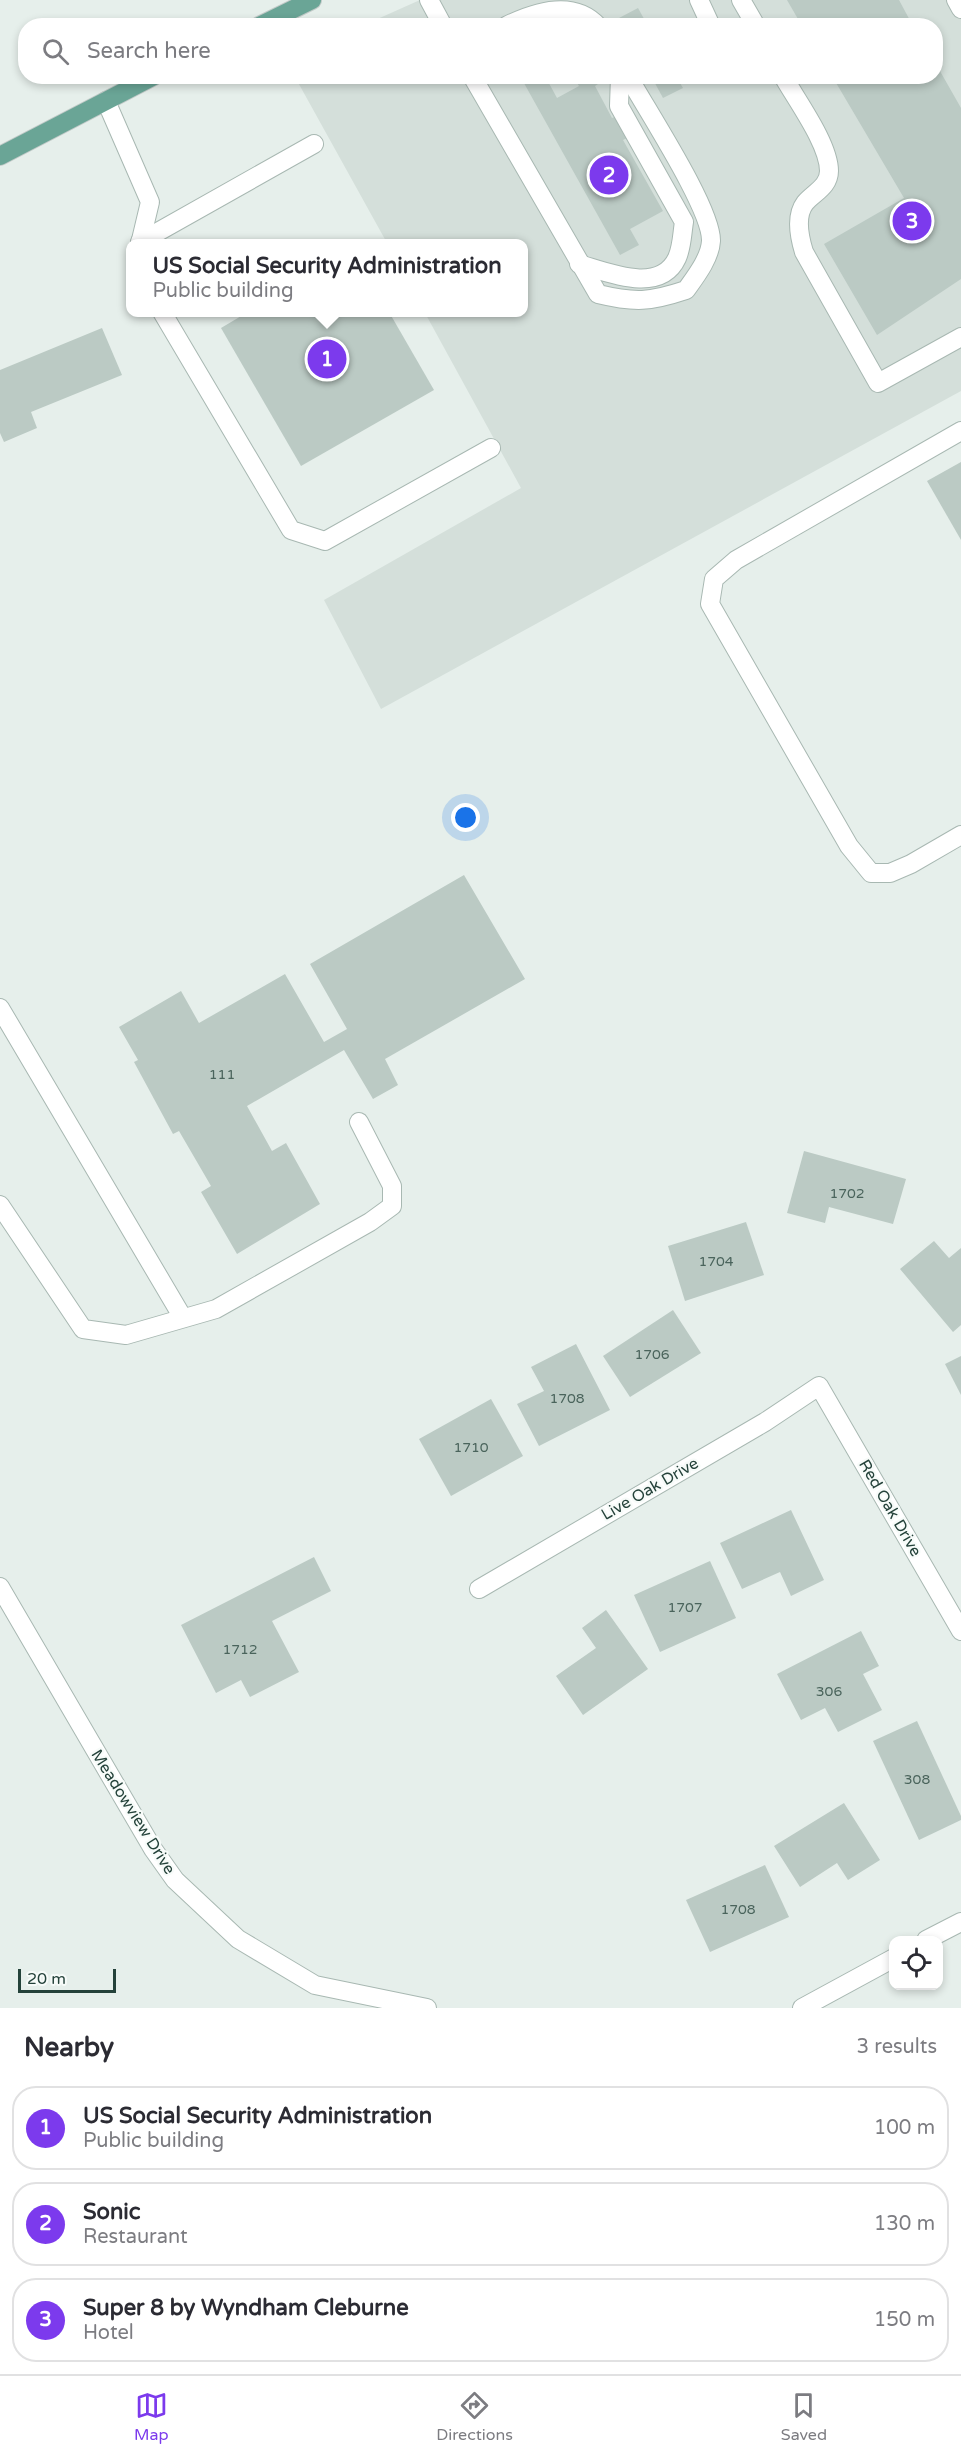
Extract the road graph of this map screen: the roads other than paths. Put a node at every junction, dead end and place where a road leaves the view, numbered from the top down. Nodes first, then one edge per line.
1 (312, 0) edge
2 (429, 0) edge
3 (699, 0) edge
4 (741, 0) edge
5 (956, 0) edge
6 (961, 9) edge
7 (275, 18) edge
8 (439, 18) edge
9 (523, 18) edge
10 (593, 18) edge
11 (707, 18) edge
12 (751, 18) edge
13 (139, 84) edge
14 (477, 84) edge
15 (620, 84) edge
16 (633, 84) edge
17 (788, 84) edge
18 (106, 101) junction
19 (314, 144) dead end
20 (0, 156) edge
21 (141, 239) edge
22 (147, 239) edge
23 (579, 264) junction
24 (165, 317) edge
25 (961, 338) edge
26 (961, 431) edge
27 (491, 448) dead end
28 (961, 835) edge
29 (0, 1008) edge
30 (359, 1122) dead end
31 (0, 1206) edge
32 (183, 1318) junction
33 (819, 1386) joint
34 (0, 1587) edge
35 (479, 1589) dead end
36 (961, 1631) edge
37 (961, 1922) edge
38 (935, 1936) edge
39 (889, 1961) edge
40 (427, 2008) edge
41 (802, 2008) edge

1 - 7 main road
2 - 8 street
3 - 11 street
4 - 12 street
5 - 6 street
9 - 10 street
13 - 18 main road
14 - 23 street
15 - 23 street
16 - 23 street
17 - 25 street
18 - 20 main road
18 - 21 street
19 - 22 street
24 - 27 street
26 - 28 street
29 - 32 street
30 - 32 street
31 - 32 street
33 - 35 street, Live Oak Drive
33 - 36 street, Red Oak Drive
34 - 40 street, Meadowview Drive
37 - 38 street
39 - 41 street

